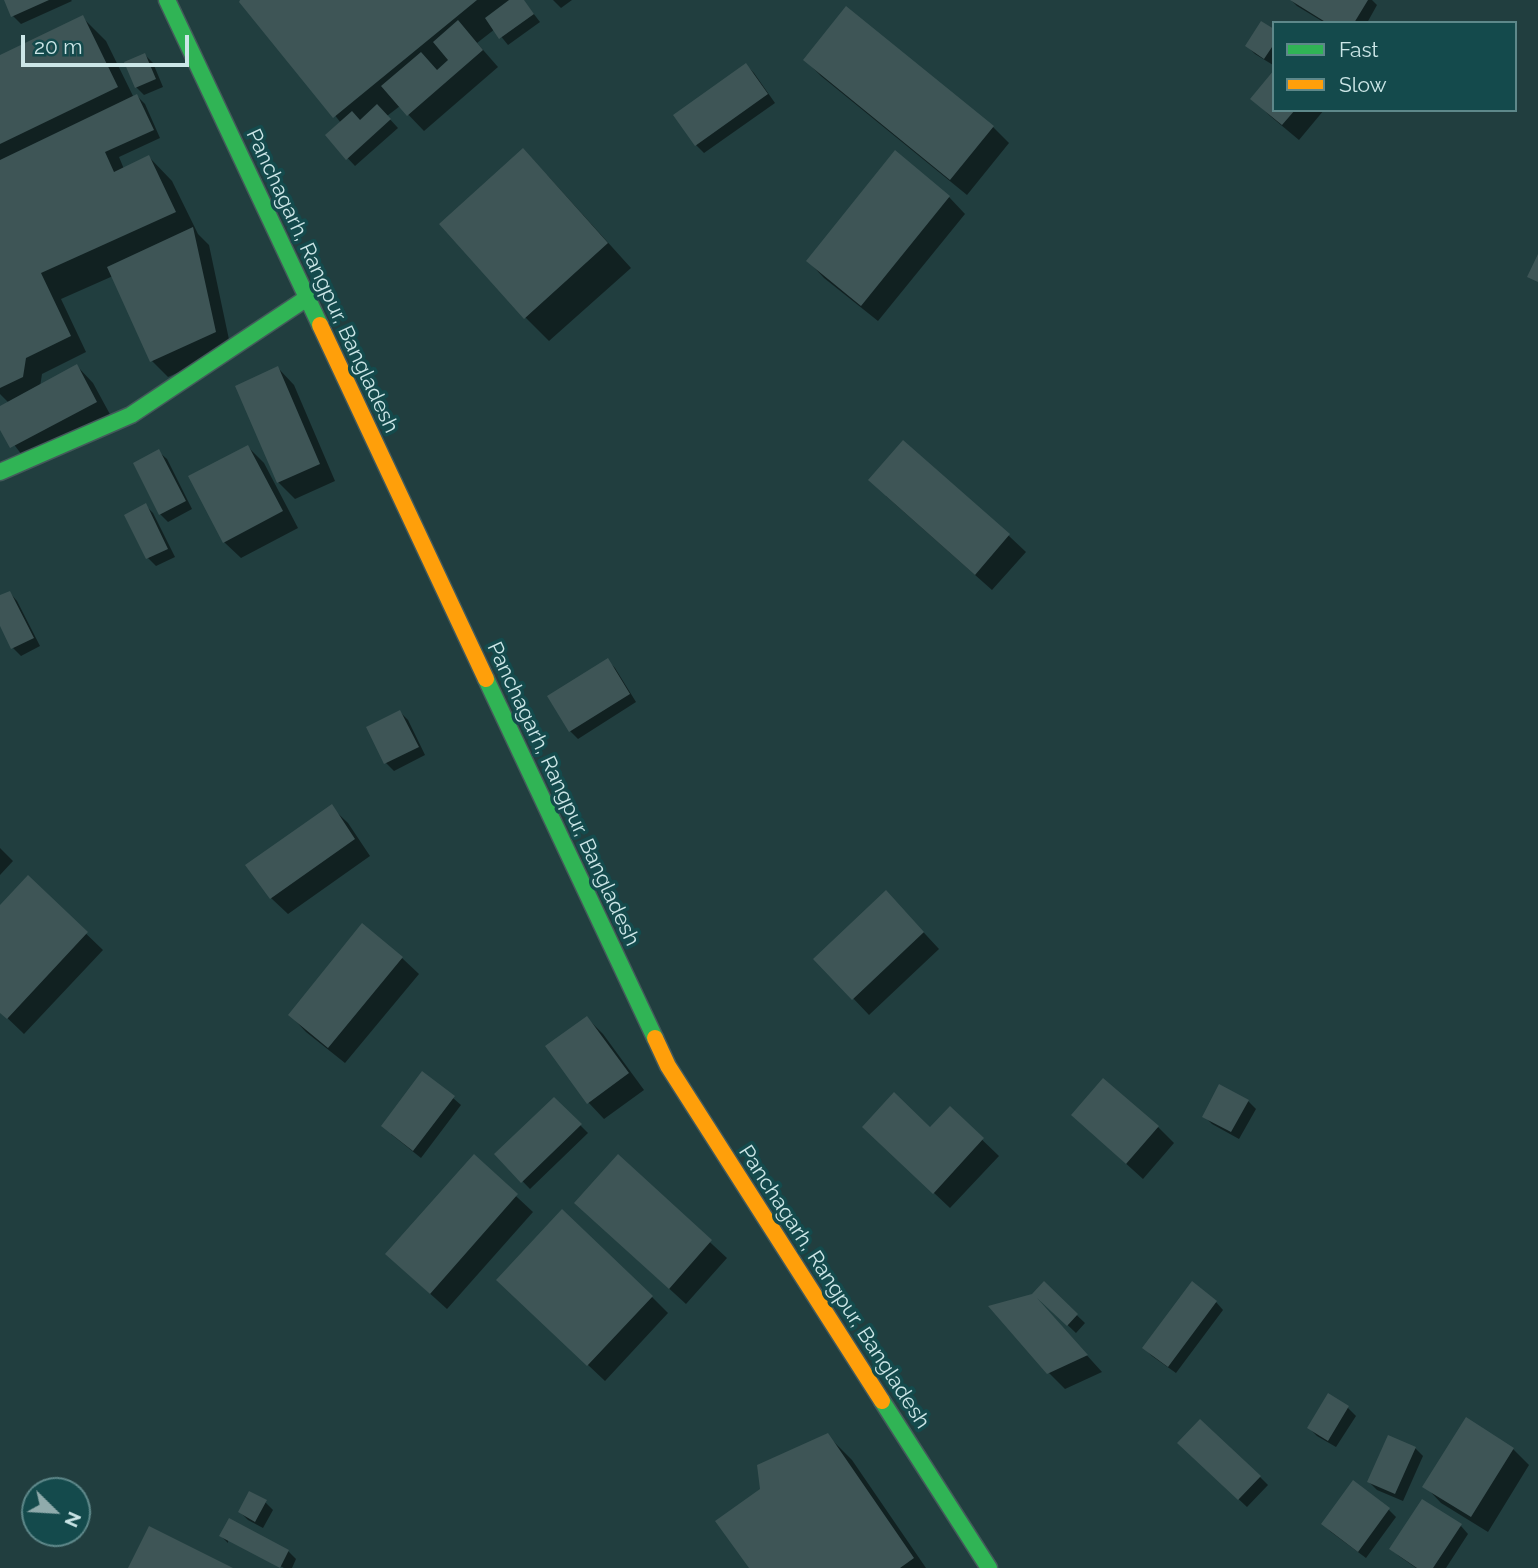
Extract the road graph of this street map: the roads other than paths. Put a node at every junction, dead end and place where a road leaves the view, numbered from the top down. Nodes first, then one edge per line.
1 (167, 0) edge
2 (307, 298) junction
3 (0, 472) edge
4 (989, 1568) edge

1 - 2 street, Panchagarh, Rangpur, Bangladesh
2 - 3 street
2 - 4 street, Panchagarh, Rangpur, Bangladesh

